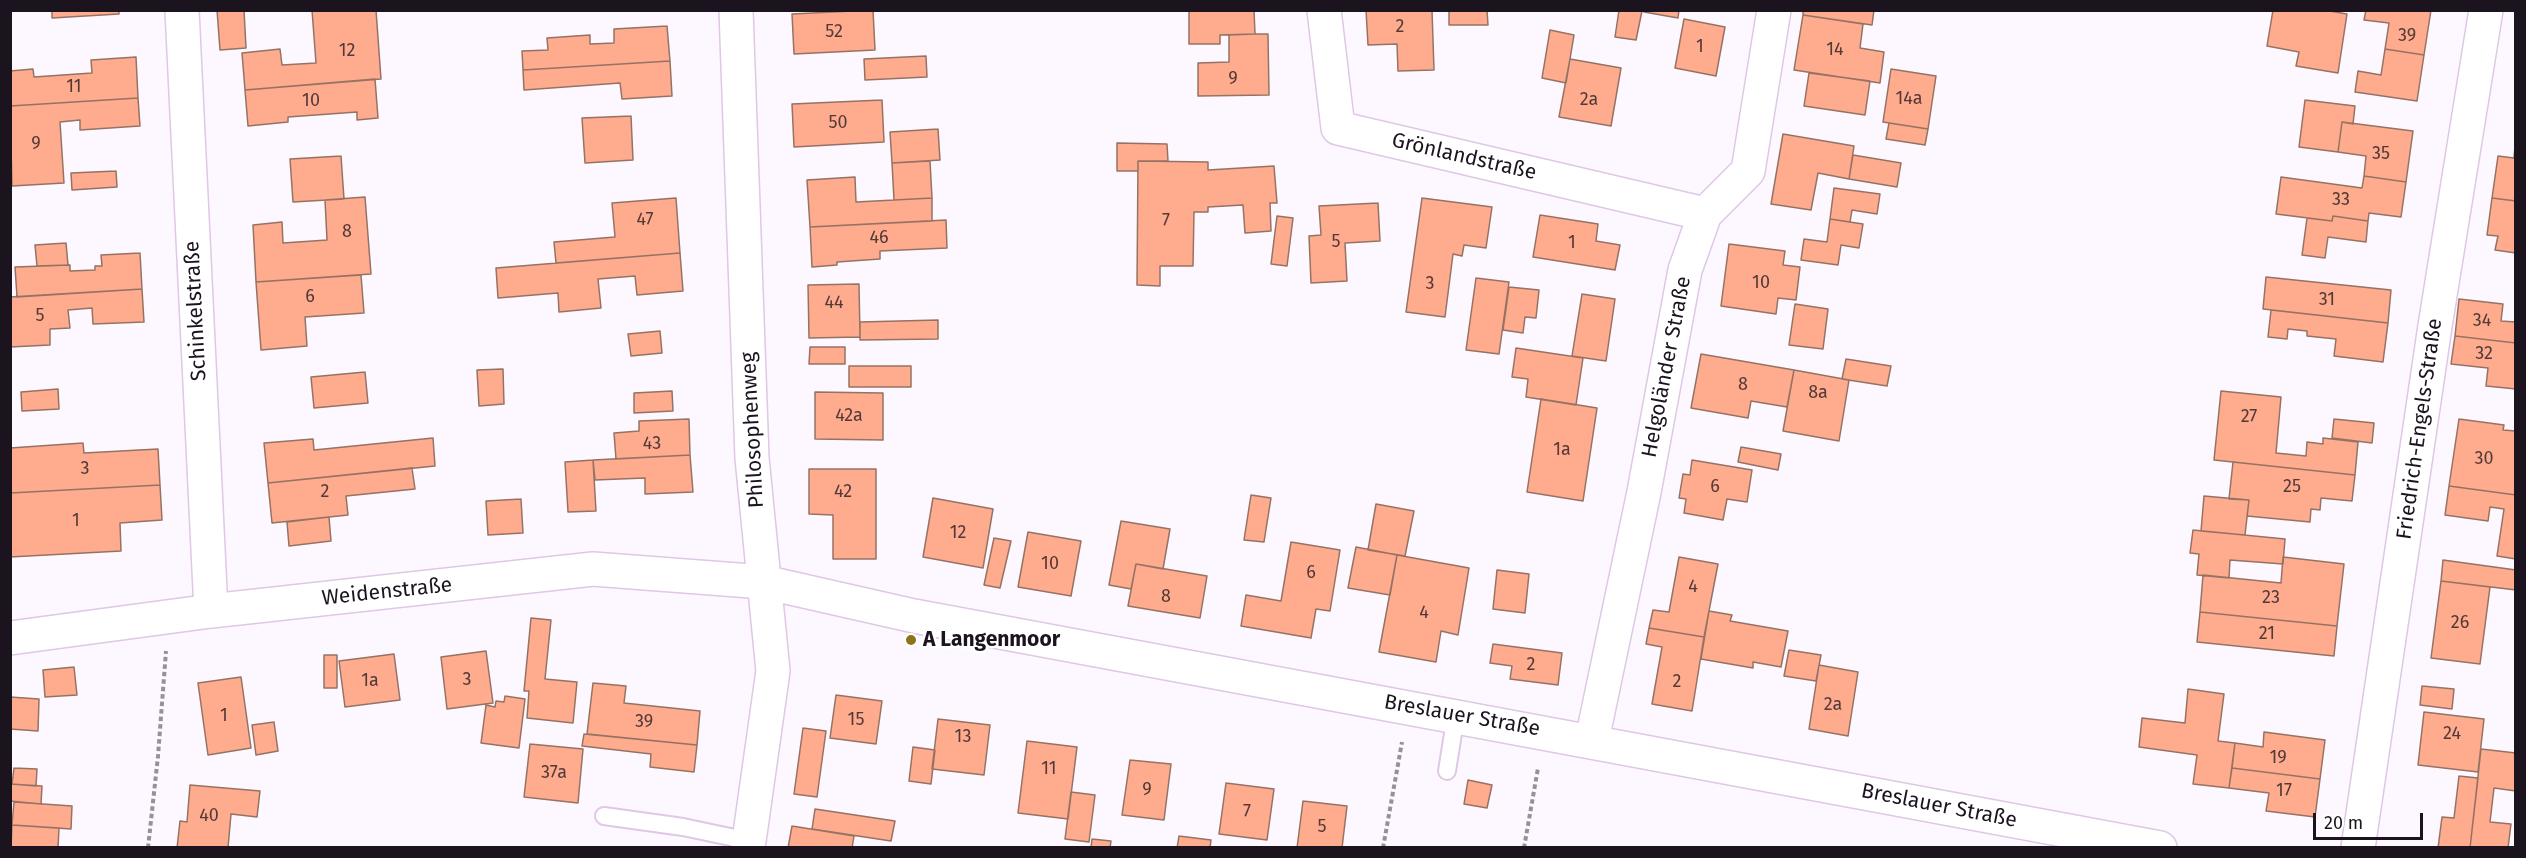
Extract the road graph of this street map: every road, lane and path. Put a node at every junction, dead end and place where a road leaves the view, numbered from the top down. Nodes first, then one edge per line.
1 (182, 10) edge
2 (736, 10) edge
3 (1324, 10) edge
4 (1774, 10) edge
5 (2486, 10) edge
6 (1705, 214) junction
7 (764, 582) junction
8 (211, 611) junction
9 (169, 617) junction
10 (10, 638) edge
11 (1408, 707) junction
12 (1456, 715) junction
13 (1545, 732) junction
14 (1592, 740) junction
15 (1447, 771) dead end
16 (604, 816) dead end
17 (748, 844) edge
18 (148, 848) edge
19 (1383, 848) edge
20 (1524, 848) edge
21 (2160, 848) edge
22 (2358, 848) edge

1 - 8 street, Schinkelstraße
2 - 7 street, Philosophenweg
3 - 6 street, Grönlandstraße
4 - 6 street, Helgoländer Straße
5 - 22 street, Friedrich-Engels-Straße
6 - 14 street, Helgoländer Straße
7 - 8 street, Weidenstraße
7 - 11 street, Breslauer Straße
7 - 17 street, Philosophenweg
8 - 9 street, Weidenstraße
9 - 10 street, Weidenstraße
9 - 18 path
11 - 12 street, Breslauer Straße
11 - 19 path
12 - 13 street, Breslauer Straße
12 - 15 lane
13 - 14 street, Breslauer Straße
13 - 20 path
14 - 21 street, Breslauer Straße
16 - 17 lane

